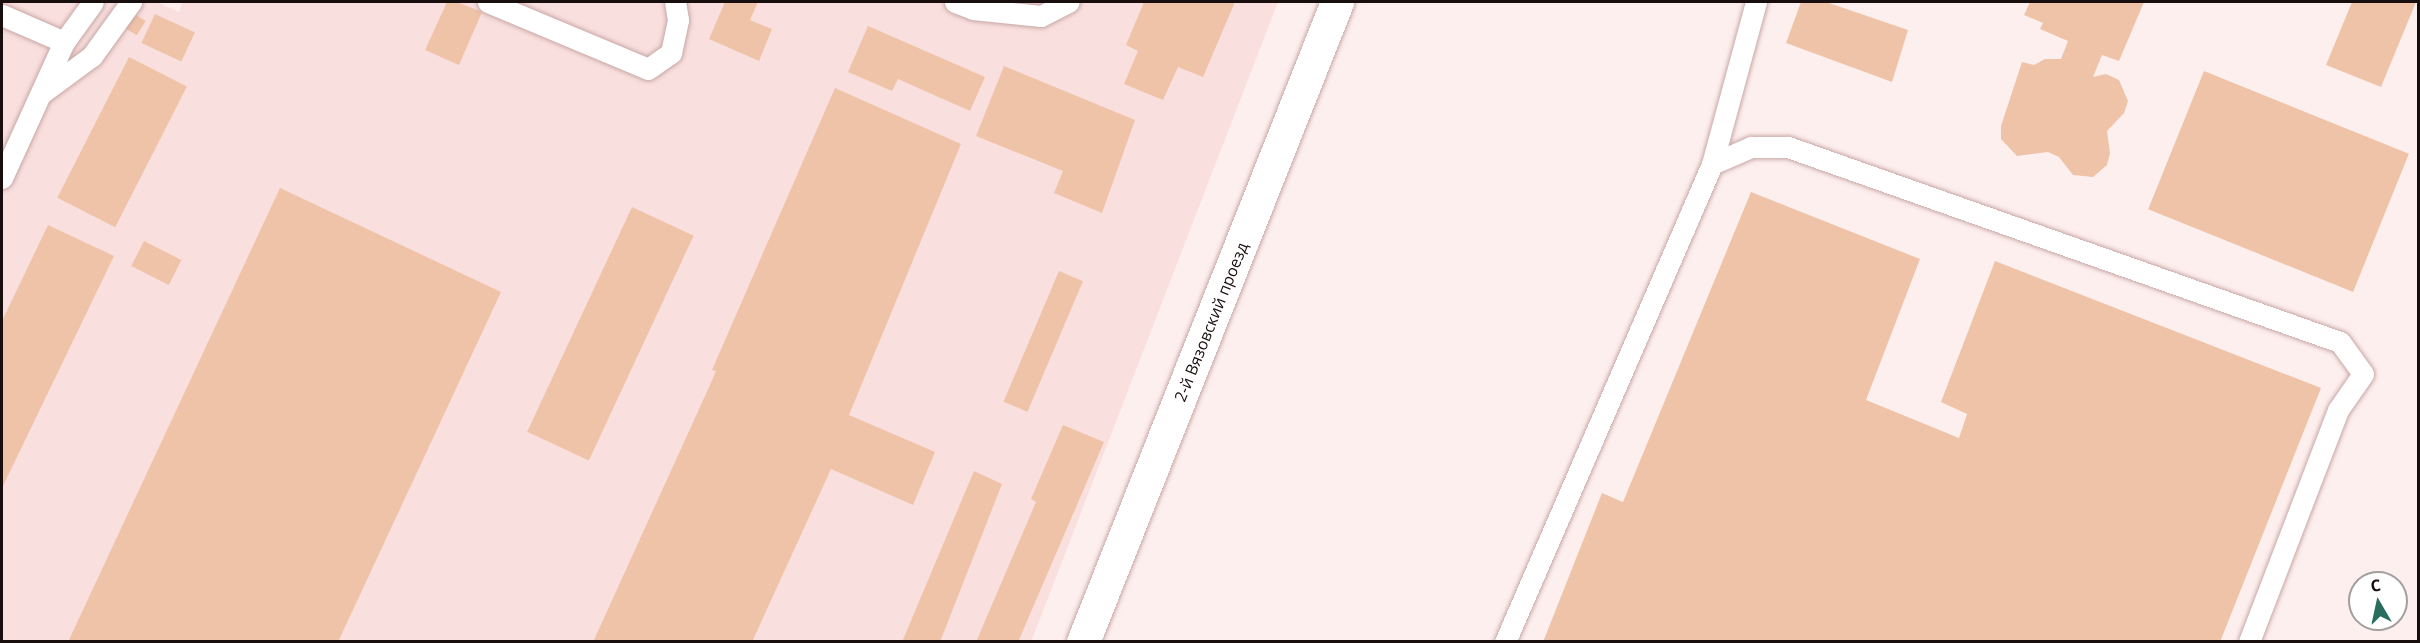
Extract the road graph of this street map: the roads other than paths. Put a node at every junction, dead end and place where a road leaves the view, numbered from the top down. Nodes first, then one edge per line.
1 (93, 2) edge
2 (131, 2) edge
3 (488, 2) edge
4 (675, 2) edge
5 (955, 2) edge
6 (1069, 2) edge
7 (1337, 2) edge
8 (1756, 2) edge
9 (2, 15) edge
10 (64, 42) junction
11 (43, 92) junction
12 (1712, 164) junction
13 (2, 178) edge
14 (1083, 642) edge
15 (1504, 642) edge
16 (2248, 642) edge

1 - 10 lane
2 - 11 lane
3 - 4 lane
5 - 6 lane
7 - 14 street, 2-й Вязовский проезд
8 - 12 lane
9 - 10 lane
10 - 11 lane
11 - 13 lane
12 - 15 lane
12 - 16 lane

